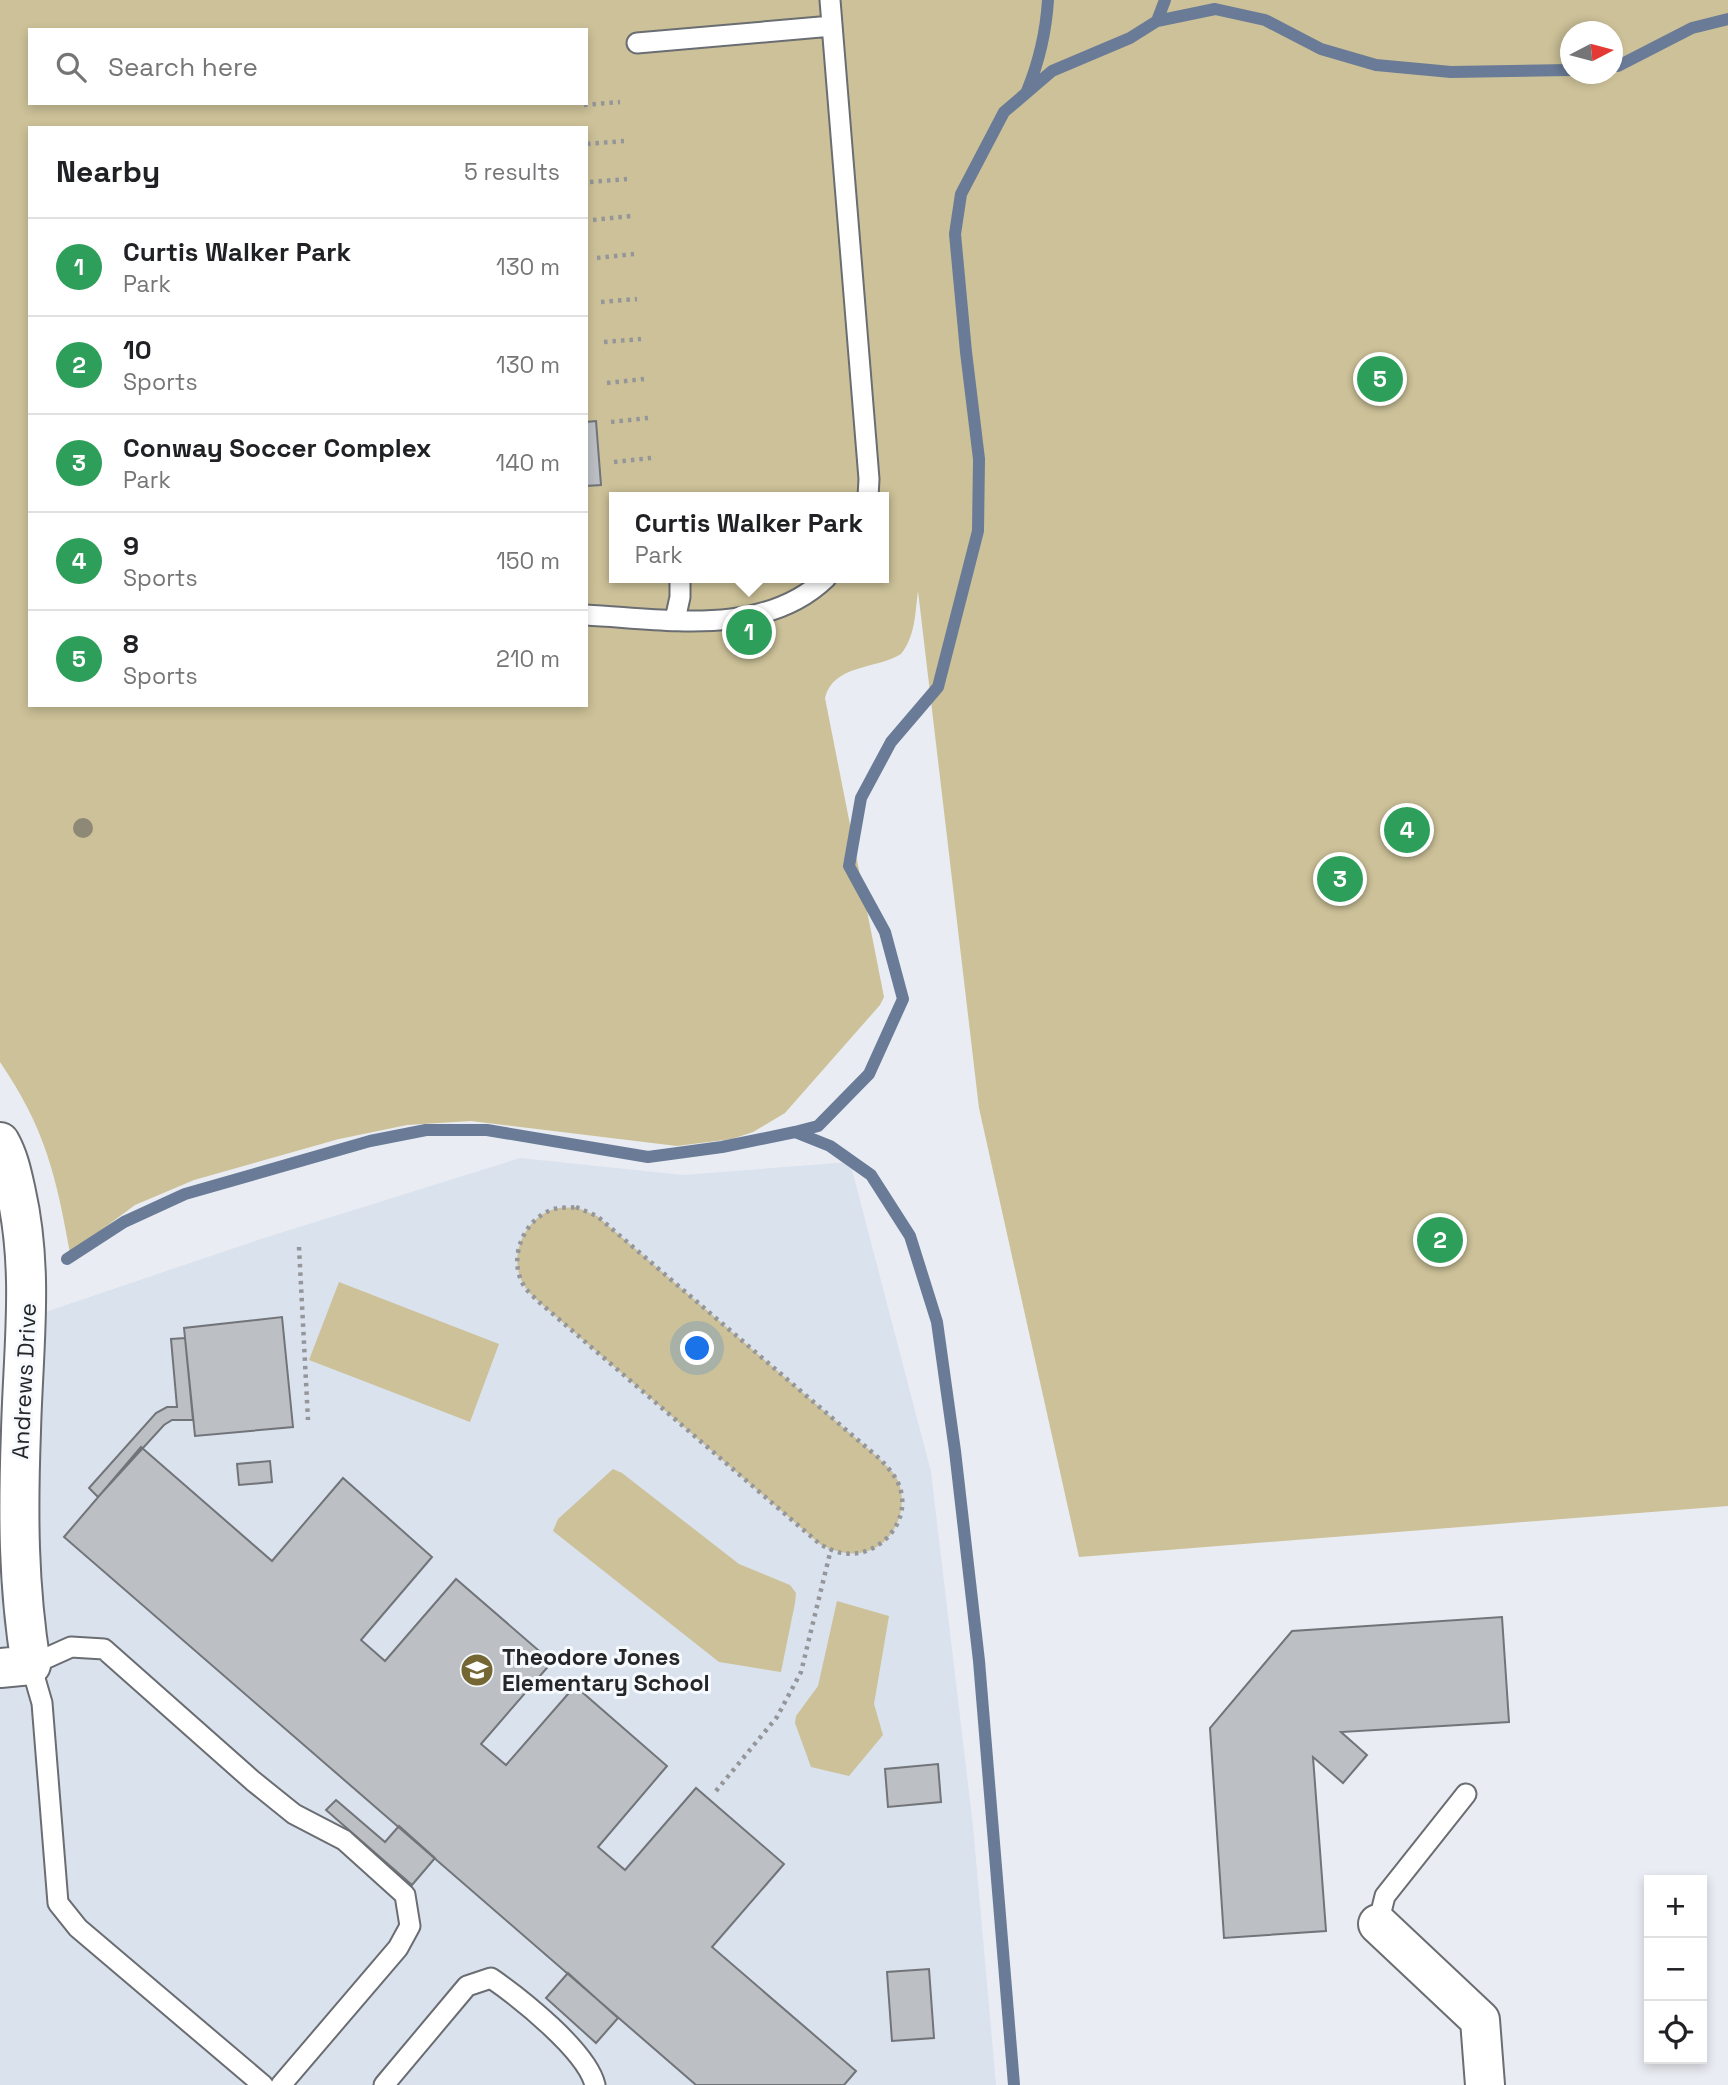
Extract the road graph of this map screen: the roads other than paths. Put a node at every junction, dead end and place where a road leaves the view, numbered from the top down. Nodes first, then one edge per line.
1 (830, 0) edge
2 (832, 26) junction
3 (637, 43) dead end
4 (868, 492) edge
5 (680, 583) edge
6 (820, 583) edge
7 (588, 615) edge
8 (676, 620) junction
9 (0, 1142) edge
10 (16, 1666) edge
11 (1466, 1794) dead end
12 (1378, 1924) joint
13 (263, 2085) edge
14 (281, 2085) edge
15 (384, 2085) edge
16 (595, 2085) edge
17 (1485, 2085) edge

1 - 2 lane
2 - 3 lane
2 - 4 lane
5 - 8 lane
6 - 8 lane
7 - 8 lane
9 - 10 street, Andrews Drive
10 - 13 lane
10 - 14 lane
11 - 12 lane
12 - 17 street
15 - 16 lane

